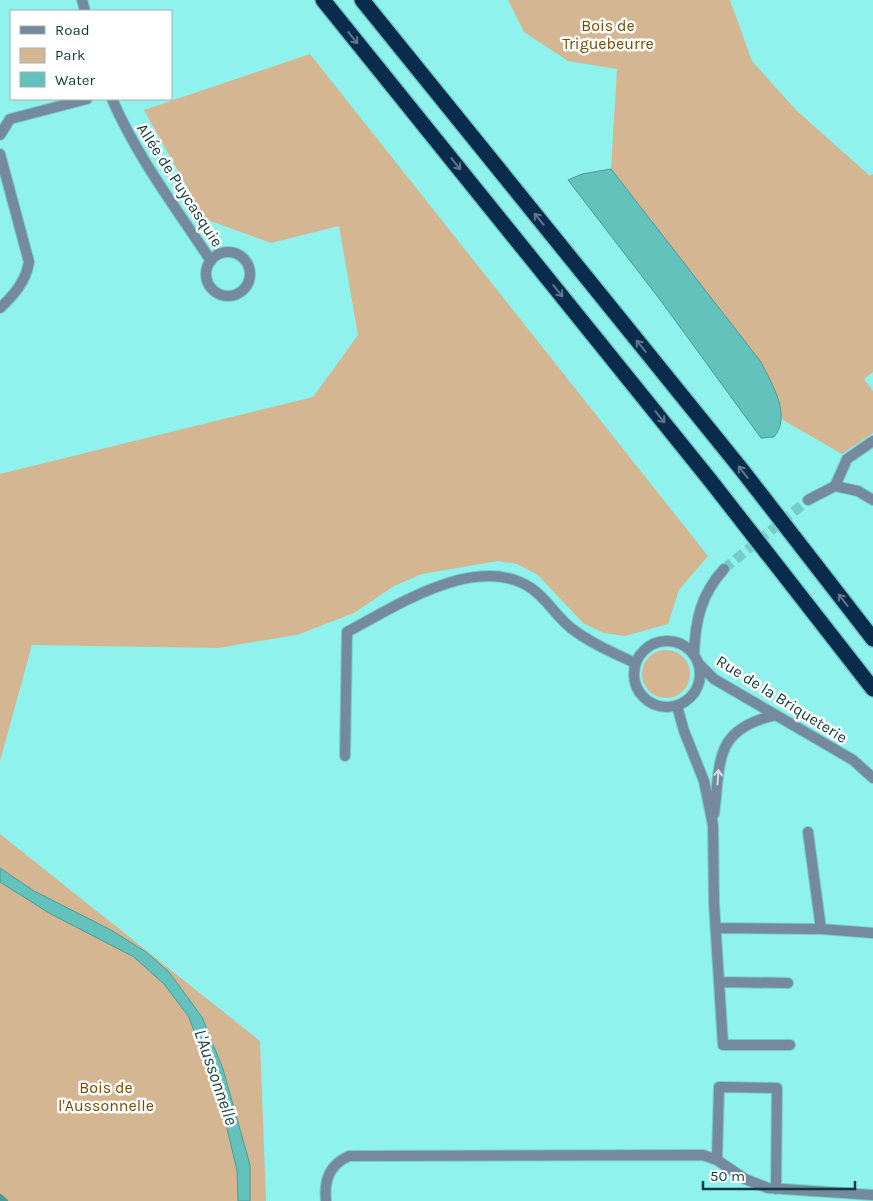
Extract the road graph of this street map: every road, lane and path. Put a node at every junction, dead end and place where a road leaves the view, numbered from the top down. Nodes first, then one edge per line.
1 (323, 0) edge
2 (362, 0) edge
3 (83, 100) edge
4 (113, 100) edge
5 (0, 135) edge
6 (0, 154) edge
7 (210, 261) junction
8 (0, 307) edge
9 (873, 441) edge
10 (835, 486) junction
11 (808, 500) tunnel mouth
12 (873, 500) edge
13 (724, 569) tunnel mouth
14 (873, 639) edge
15 (697, 659) junction
16 (635, 663) junction
17 (873, 689) edge
18 (677, 706) junction
19 (776, 715) junction
20 (345, 756) dead end
21 (873, 778) edge
22 (713, 825) junction
23 (808, 832) dead end
24 (716, 928) junction
25 (821, 929) junction
26 (873, 933) edge
27 (720, 982) junction
28 (788, 984) dead end
29 (790, 1045) dead end
30 (717, 1160) junction
31 (776, 1189) junction
32 (873, 1195) edge
33 (326, 1201) edge

1 -> 17 highway
14 -> 2 highway
3 - 5 street
4 - 7 street, Allée de Puycasquie
6 - 8 street
7 - 7 street, Allée de Puycasquie
9 - 10 street
10 - 11 street
10 - 12 street
13 - 15 street
15 - 16 street
15 - 18 street
15 - 19 street, Rue de la Briqueterie
16 - 18 street
16 - 20 street
18 - 22 street
19 - 21 street, Rue de la Briqueterie
22 -> 19 street
22 - 24 street
23 - 25 street
24 - 25 street
24 - 27 street
25 - 26 street
27 - 28 street
27 - 29 street
30 - 31 street
30 - 31 street
30 - 33 street
31 - 32 street

